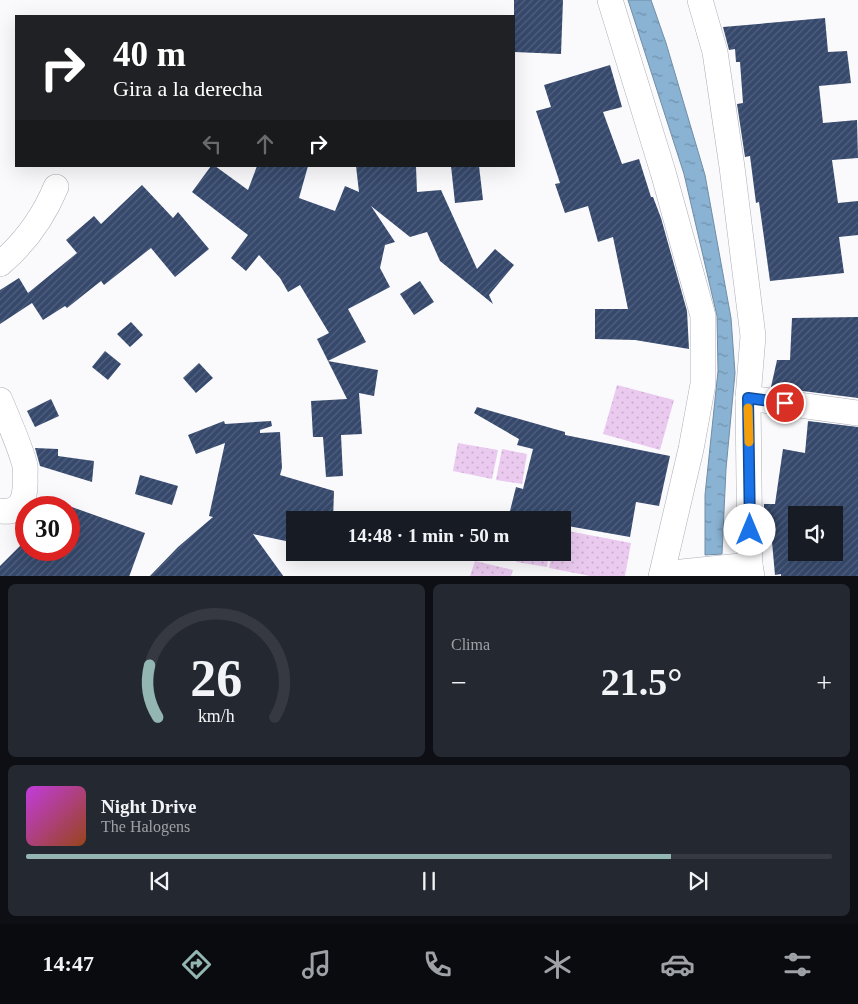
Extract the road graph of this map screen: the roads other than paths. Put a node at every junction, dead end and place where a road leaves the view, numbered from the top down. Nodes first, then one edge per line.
1 (610, 0) edge
2 (700, 0) edge
3 (56, 187) dead end
4 (0, 264) edge
5 (748, 398) junction
6 (0, 400) edge
7 (858, 413) edge
8 (0, 511) edge
9 (751, 571) edge
10 (662, 575) edge

1 - 10 street
2 - 5 street
3 - 4 street
5 - 7 street
5 - 9 street
6 - 8 street
9 - 10 street

